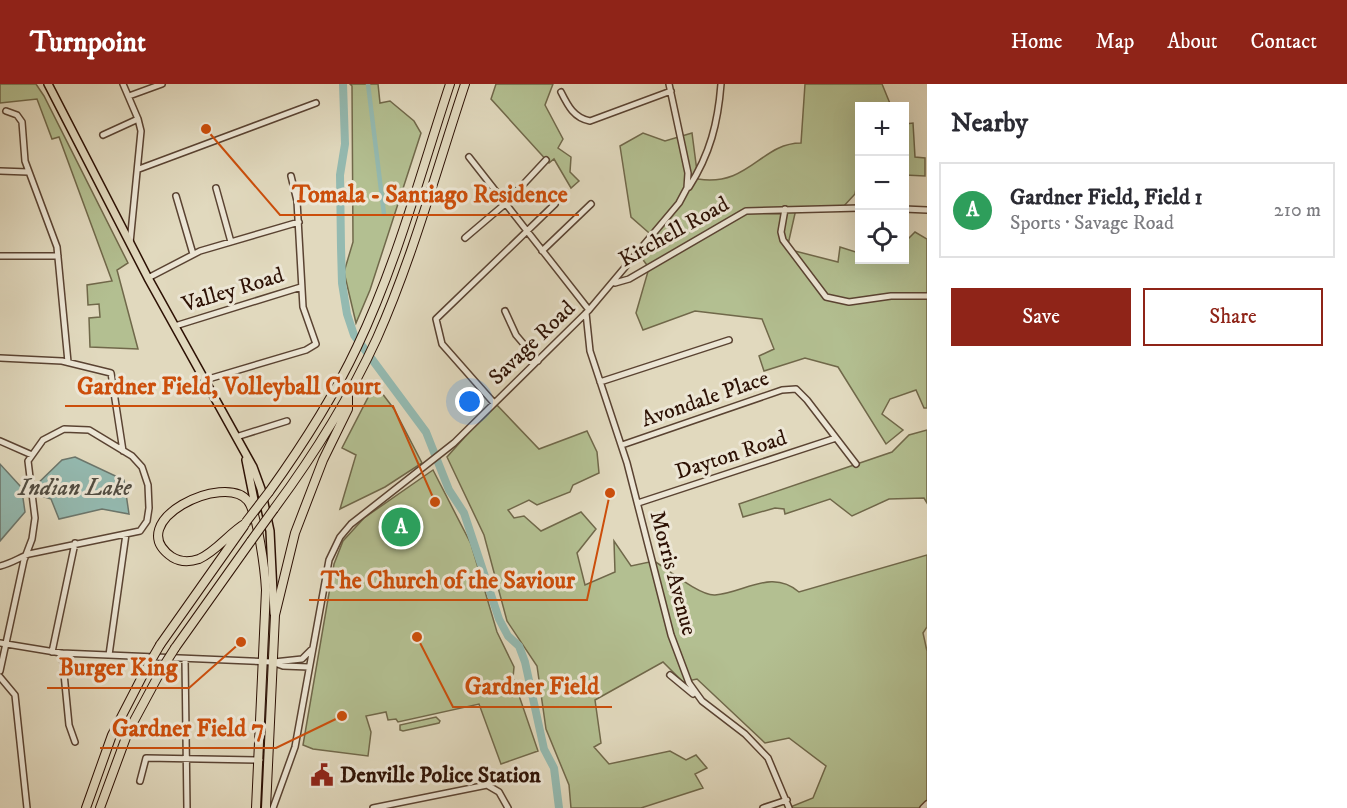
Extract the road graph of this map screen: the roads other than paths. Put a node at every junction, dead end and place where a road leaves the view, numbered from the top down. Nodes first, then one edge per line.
1 (48, 84) edge
2 (123, 84) edge
3 (162, 84) edge
4 (450, 84) edge
5 (465, 84) edge
6 (669, 84) edge
7 (722, 84) edge
8 (671, 91) junction
9 (561, 92) dead end
10 (129, 96) junction
11 (316, 103) dead end
12 (6, 111) dead end
13 (138, 119) junction
14 (103, 135) dead end
15 (469, 157) dead end
16 (546, 160) dead end
17 (139, 169) junction
18 (0, 171) edge
19 (28, 172) junction
20 (291, 176) dead end
21 (216, 188) dead end
22 (684, 194) junction
23 (176, 195) dead end
24 (505, 204) junction
25 (555, 204) dead end
26 (591, 204) dead end
27 (855, 208) edge
28 (785, 209) junction
29 (909, 209) edge
30 (927, 210) edge
31 (299, 222) junction
32 (526, 231) junction
33 (465, 238) dead end
34 (231, 242) junction
35 (130, 243) junction
36 (542, 251) junction
37 (193, 254) junction
38 (0, 255) edge
39 (58, 256) junction
40 (148, 278) junction
41 (614, 284) junction
42 (301, 287) junction
43 (927, 296) edge
44 (505, 311) dead end
45 (588, 312) junction
46 (175, 326) junction
47 (729, 340) dead end
48 (0, 358) edge
49 (538, 360) junction
50 (68, 362) junction
51 (205, 380) junction
52 (600, 382) junction
53 (348, 395) junction
54 (494, 403) junction
55 (287, 421) dead end
56 (236, 437) junction
57 (836, 438) junction
58 (0, 441) edge
59 (622, 446) junction
60 (123, 451) junction
61 (32, 455) junction
62 (245, 457) junction
63 (856, 464) dead end
64 (638, 503) junction
65 (246, 523) junction
66 (126, 534) junction
67 (75, 543) junction
68 (26, 555) junction
69 (264, 564) junction
70 (0, 567) edge
71 (275, 615) junction
72 (3, 644) edge
73 (312, 649) junction
74 (52, 652) junction
75 (62, 653) junction
76 (109, 655) junction
77 (185, 659) junction
78 (302, 659) junction
79 (268, 662) junction
80 (309, 667) junction
81 (0, 671) edge
82 (670, 675) dead end
83 (0, 677) edge
84 (702, 701) junction
85 (75, 742) dead end
86 (186, 759) junction
87 (260, 760) junction
88 (140, 781) dead end
89 (787, 800) junction
90 (927, 804) edge
91 (27, 808) edge
92 (86, 808) edge
93 (100, 808) edge
94 (187, 808) edge
95 (256, 808) edge
96 (266, 808) edge
97 (273, 808) edge
98 (373, 808) edge
99 (508, 808) edge
100 (763, 808) edge
101 (789, 808) edge
102 (923, 808) edge

1 - 35 main road
2 - 10 street
3 - 10 street
4 - 65 highway, bridge
5 - 53 highway
6 - 8 street
7 - 22 street
8 - 9 street
8 - 22 street
10 - 13 street
11 - 17 street
12 - 19 street
13 - 14 street
13 - 17 street
15 - 24 street
16 - 24 street
17 - 35 street
18 - 19 street
19 - 39 street
20 - 31 street
21 - 34 street
22 - 41 street
23 - 37 street
24 - 32 street
24 - 33 street
25 - 32 street
26 - 36 street
27 - 28 street, Kitchell Road
28 - 41 street, Kitchell Road
28 - 43 street
29 - 30 street
31 - 34 street
31 - 42 street
32 - 36 street
32 - 54 street
34 - 37 street
35 - 40 main road
36 - 45 street
37 - 40 street
38 - 39 street
39 - 50 street
40 - 46 main road
41 - 45 street, Savage Road
42 - 46 street, Valley Road
42 - 51 street
44 - 49 street
45 - 49 street, Savage Road
45 - 52 street, Morris Avenue
46 - 51 main road
47 - 52 street
48 - 50 street
49 - 54 street, Savage Road
50 - 60 street
51 - 56 main road
52 - 59 street, Morris Avenue
53 - 71 highway
53 - 93 highway, bridge
54 - 73 street, Savage Road
55 - 56 street
56 - 62 main road
57 - 59 street, Avondale Place
57 - 63 street
57 - 64 street, Dayton Road
58 - 61 street
59 - 64 street, Morris Avenue
60 - 61 street
60 - 66 street
61 - 68 street
62 - 69 main road
62 - 71 main road
64 - 84 street, Morris Avenue
65 - 69 highway
65 - 92 highway, bridge
66 - 67 street
66 - 76 street
67 - 68 street
67 - 74 street
68 - 70 street
68 - 72 street
69 - 79 highway
71 - 79 highway
72 - 74 street
72 - 81 street
73 - 78 street
73 - 80 street, Savage Road
74 - 75 street
75 - 76 street
75 - 85 street
76 - 77 street
77 - 79 street
77 - 86 street
78 - 79 street
78 - 80 street
79 - 80 street
79 - 87 highway
79 - 96 highway
80 - 97 street, Savage Road
82 - 84 street
83 - 91 street
84 - 89 street, Morris Avenue
86 - 87 street
86 - 88 street
86 - 94 street
87 - 95 highway
89 - 100 street
89 - 101 street, Morris Avenue
90 - 102 street
98 - 99 street

